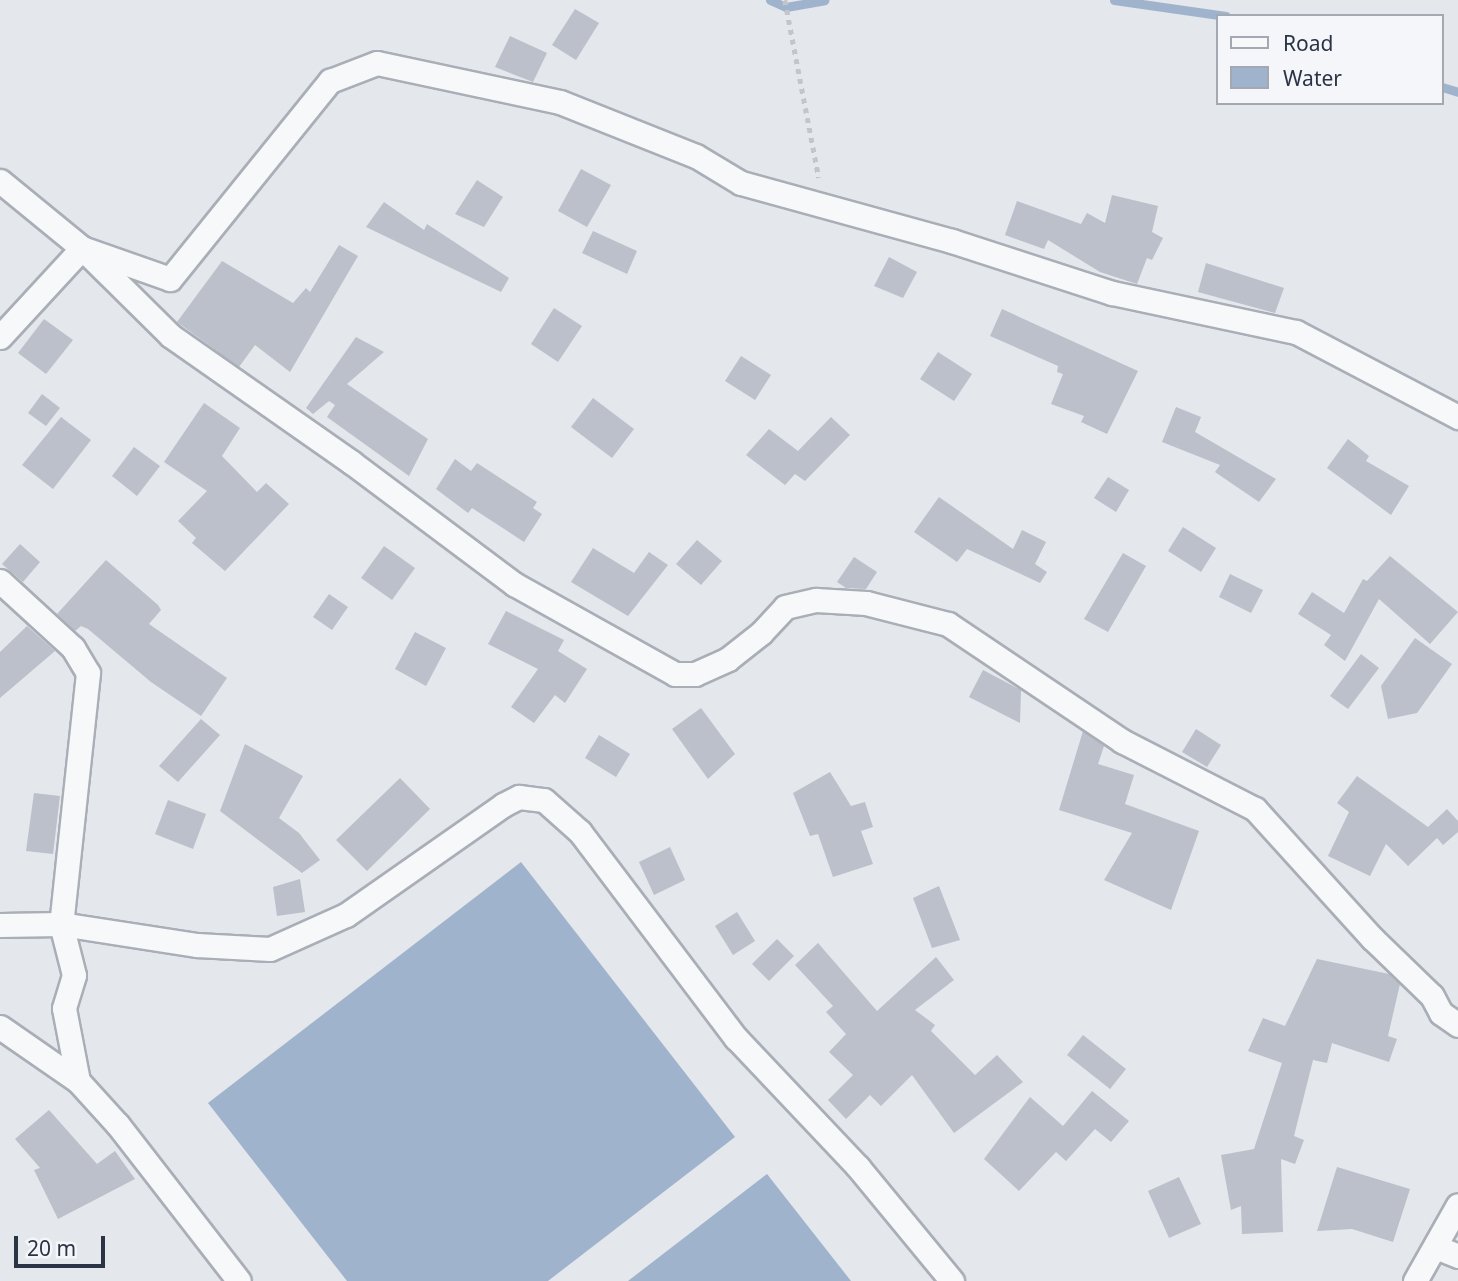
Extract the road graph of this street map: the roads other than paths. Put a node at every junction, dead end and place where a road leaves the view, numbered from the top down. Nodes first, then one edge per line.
1 (0, 181) edge
2 (82, 248) junction
3 (0, 337) edge
4 (1458, 417) edge
5 (0, 581) edge
6 (61, 924) junction
7 (0, 925) edge
8 (1458, 1025) edge
9 (0, 1027) edge
10 (78, 1081) junction
11 (1458, 1205) edge
12 (1436, 1247) junction
13 (1458, 1256) edge
14 (239, 1281) edge
15 (952, 1281) edge
16 (1415, 1281) edge

1 - 2 street
2 - 3 street
2 - 4 street
2 - 8 street
5 - 6 street
6 - 7 street
6 - 10 street
6 - 15 street
9 - 10 street
10 - 14 street
11 - 12 street
12 - 13 street
12 - 16 street

